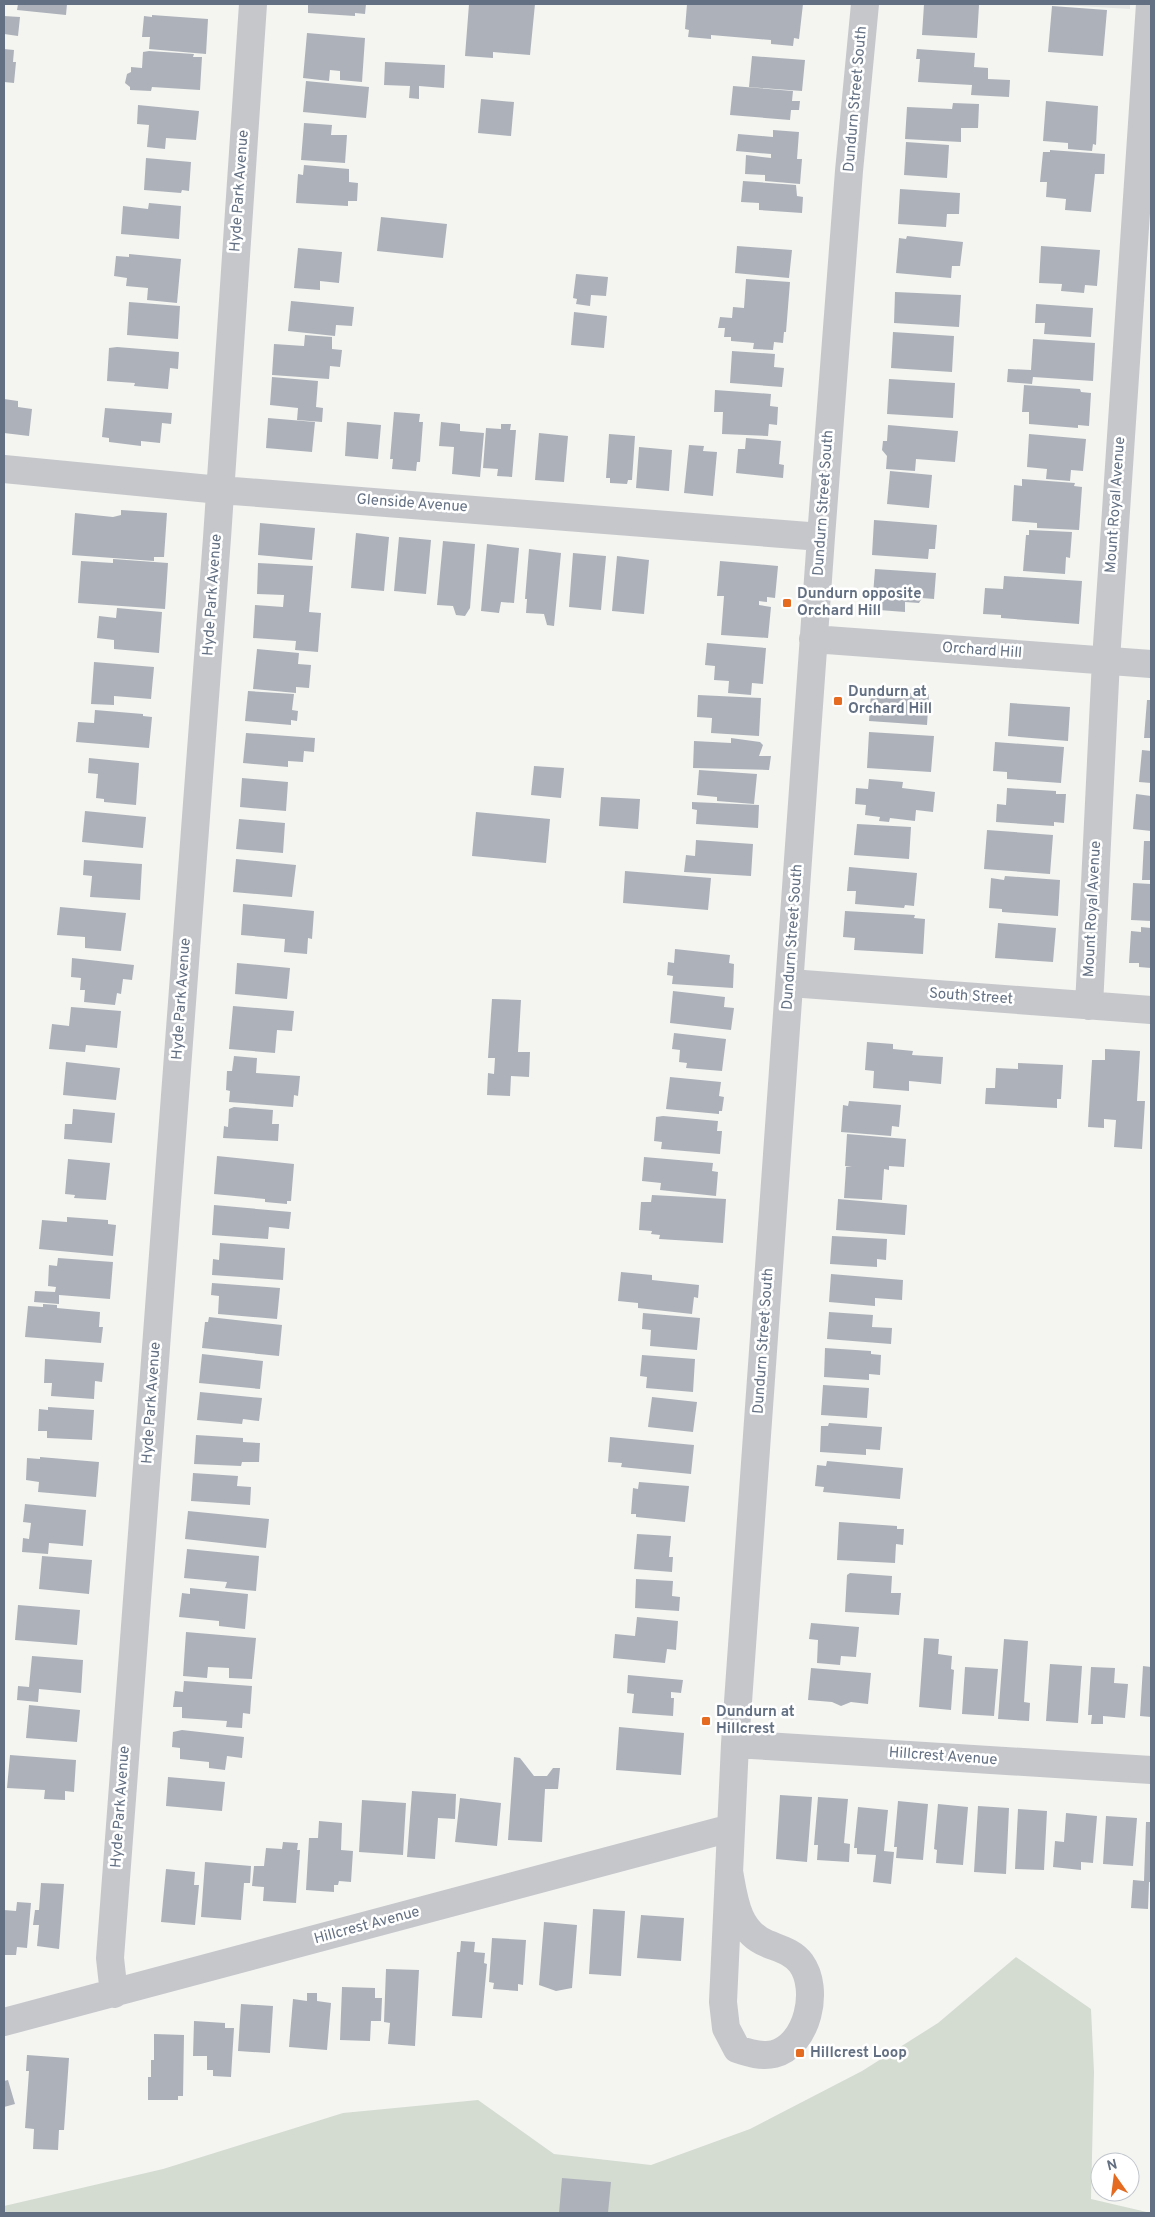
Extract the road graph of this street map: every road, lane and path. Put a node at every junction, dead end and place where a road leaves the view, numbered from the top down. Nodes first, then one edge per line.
1 (253, 4) edge
2 (865, 4) edge
3 (1150, 4) edge
4 (4, 469) edge
5 (220, 490) junction
6 (821, 538) junction
7 (814, 639) junction
8 (1106, 660) junction
9 (1151, 664) edge
10 (790, 983) junction
11 (1089, 1006) junction
12 (1151, 1010) edge
13 (735, 1744) junction
14 (1151, 1770) edge
15 (731, 1828) junction
16 (729, 1871) junction
17 (114, 1994) junction
18 (4, 2022) edge

1 - 5 street, Hyde Park Avenue
2 - 6 street, Dundurn Street South
3 - 8 street, Mount Royal Avenue
4 - 5 street, Glenside Avenue
5 - 6 street, Glenside Avenue
5 - 17 street, Hyde Park Avenue
6 - 7 street, Dundurn Street South
7 - 8 street, Orchard Hill
7 - 10 street, Dundurn Street South
8 - 9 street, Orchard Hill
8 - 11 street, Mount Royal Avenue
10 - 11 street, South Street
10 - 13 street, Dundurn Street South
11 - 12 street, South Street
13 - 14 street, Hillcrest Avenue
13 - 15 street, Dundurn Street South
15 - 16 street, Dundurn Street South
15 - 17 street, Hillcrest Avenue
16 - 16 street, Dundurn Street South
17 - 18 street, Hillcrest Avenue

